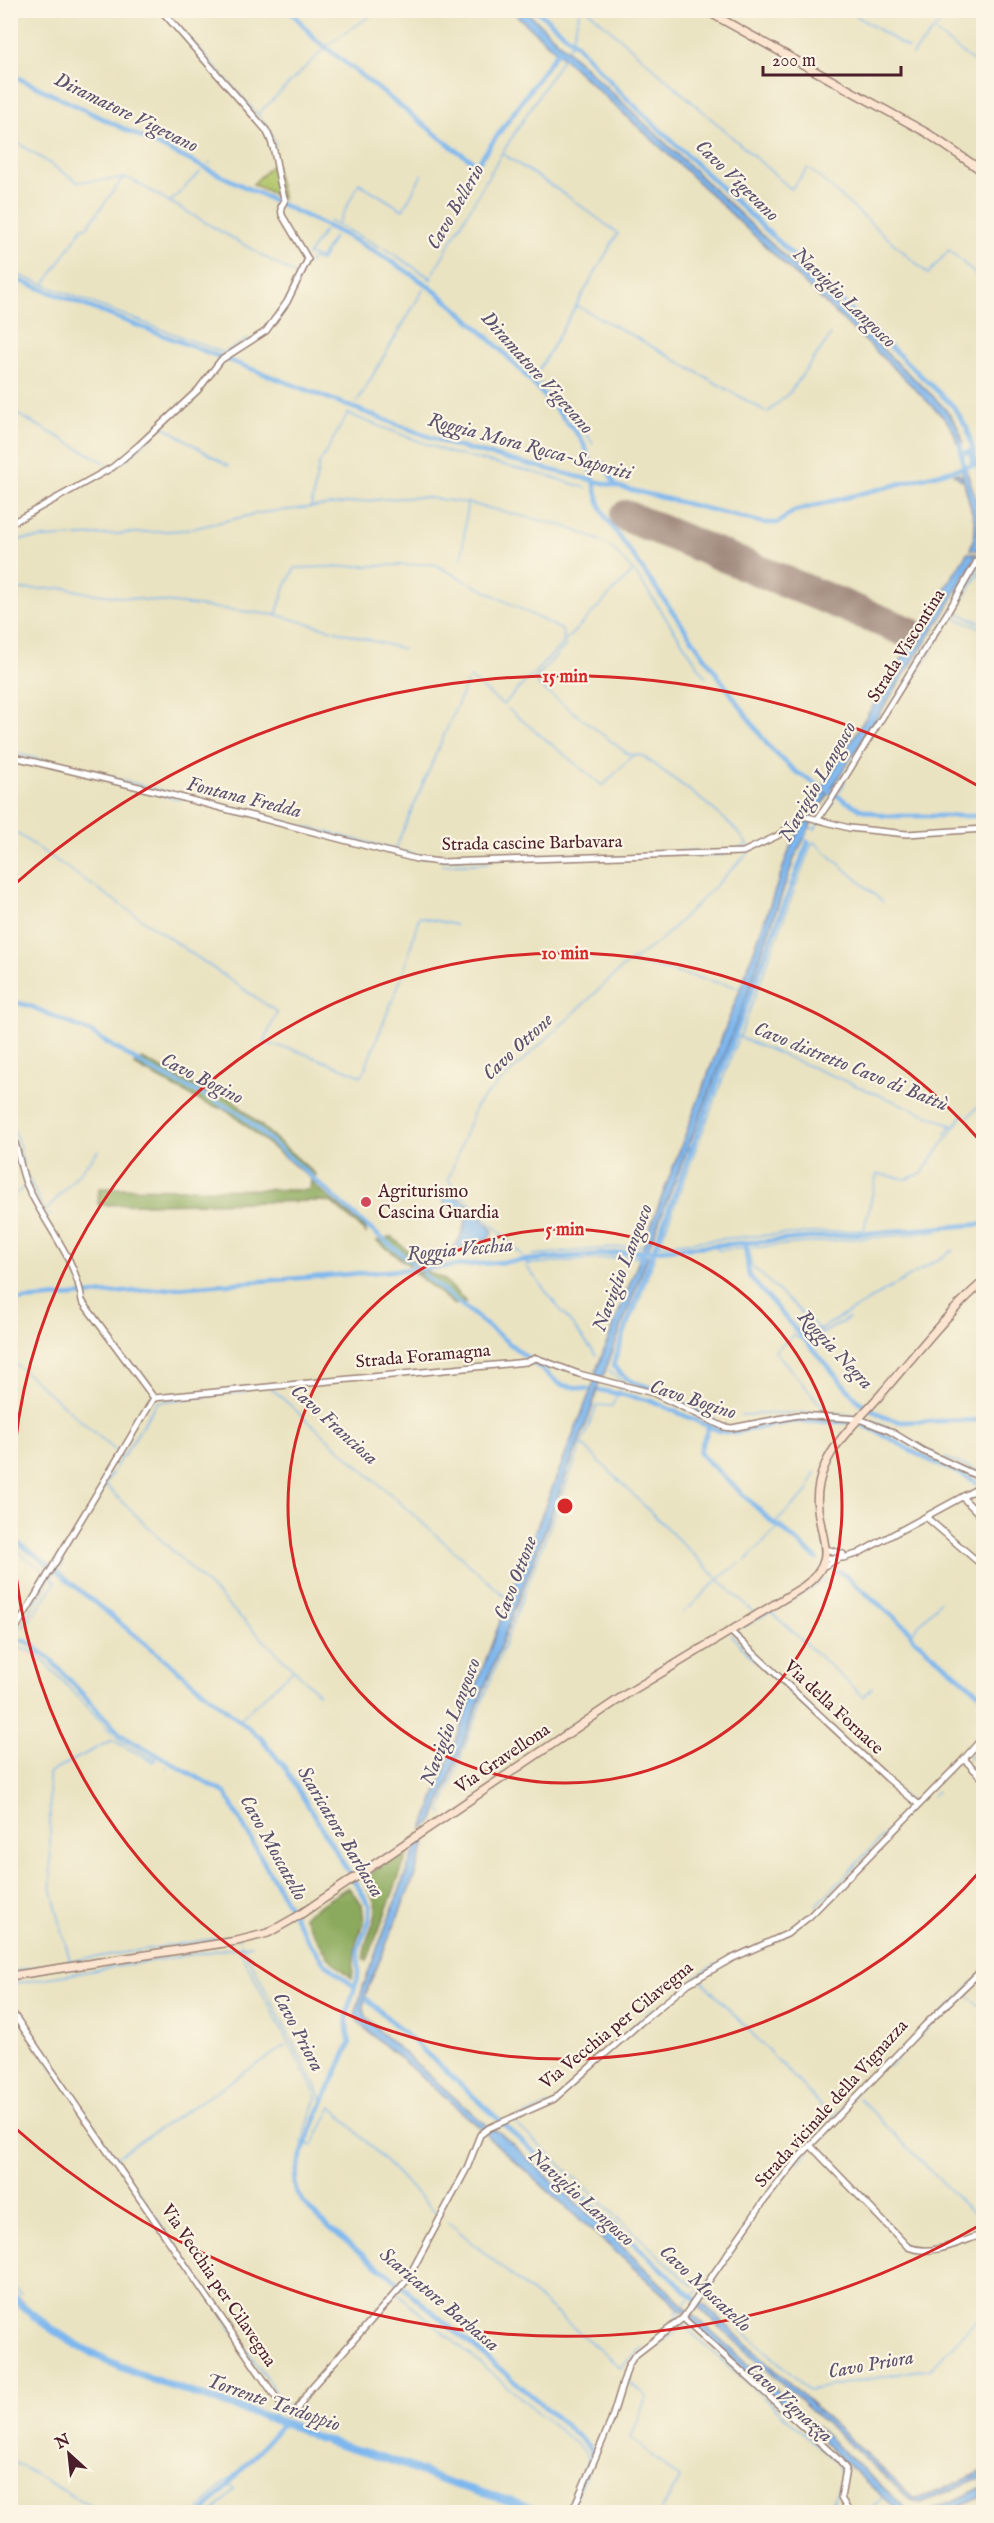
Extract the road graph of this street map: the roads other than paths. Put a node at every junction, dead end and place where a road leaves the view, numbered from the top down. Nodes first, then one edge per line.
1 (161, 10) edge
2 (705, 10) edge
3 (984, 172) edge
4 (10, 524) edge
5 (984, 549) edge
6 (10, 756) edge
7 (816, 819) junction
8 (984, 829) edge
9 (10, 1129) edge
10 (983, 1282) edge
11 (154, 1398) junction
12 (859, 1419) junction
13 (984, 1479) edge
14 (981, 1486) edge
15 (962, 1497) junction
16 (926, 1517) junction
17 (984, 1519) edge
18 (826, 1546) junction
19 (850, 1556) junction
20 (843, 1557) junction
21 (826, 1558) junction
22 (822, 1567) junction
23 (984, 1567) edge
24 (730, 1631) junction
25 (11, 1637) edge
26 (984, 1736) edge
27 (964, 1759) junction
28 (984, 1780) edge
29 (918, 1804) junction
30 (984, 1968) edge
31 (10, 1976) edge
32 (10, 2008) edge
33 (810, 2145) junction
34 (984, 2234) edge
35 (686, 2318) junction
36 (572, 2512) edge
37 (849, 2512) edge

1 - 4 street
2 - 3 main road
5 - 7 street, Strada Viscontina
6 - 7 street, Strada cascine Barbavara
7 - 8 street
9 - 11 street
10 - 12 main road, Via Gravellona
11 - 12 street, Strada Foramagna
11 - 25 street
12 - 13 street
12 - 18 main road, Via Gravellona
14 - 15 street, Via Gravellona
15 - 16 street, Via Gravellona
15 - 17 street
16 - 19 street, Via Gravellona
16 - 23 street
18 - 19 street
18 - 21 main road, Via Gravellona
19 - 20 street, Via Gravellona
20 - 21 street, Via Gravellona
20 - 22 street, Via Gravellona
21 - 22 main road, Via Gravellona
22 - 24 main road, Via Gravellona
24 - 29 street, Via della Fornace
24 - 31 main road, Via Gravellona
26 - 27 street, Via Vecchia per Cilavegna
27 - 28 street
27 - 29 street, Via Vecchia per Cilavegna
29 - 32 street, Via Vecchia per Cilavegna
30 - 33 street, Strada vicinale della Vignazza
33 - 34 street
33 - 35 street, Strada vicinale della Vignazza
35 - 36 street, Strada vicinale della Vignazza
35 - 37 street

